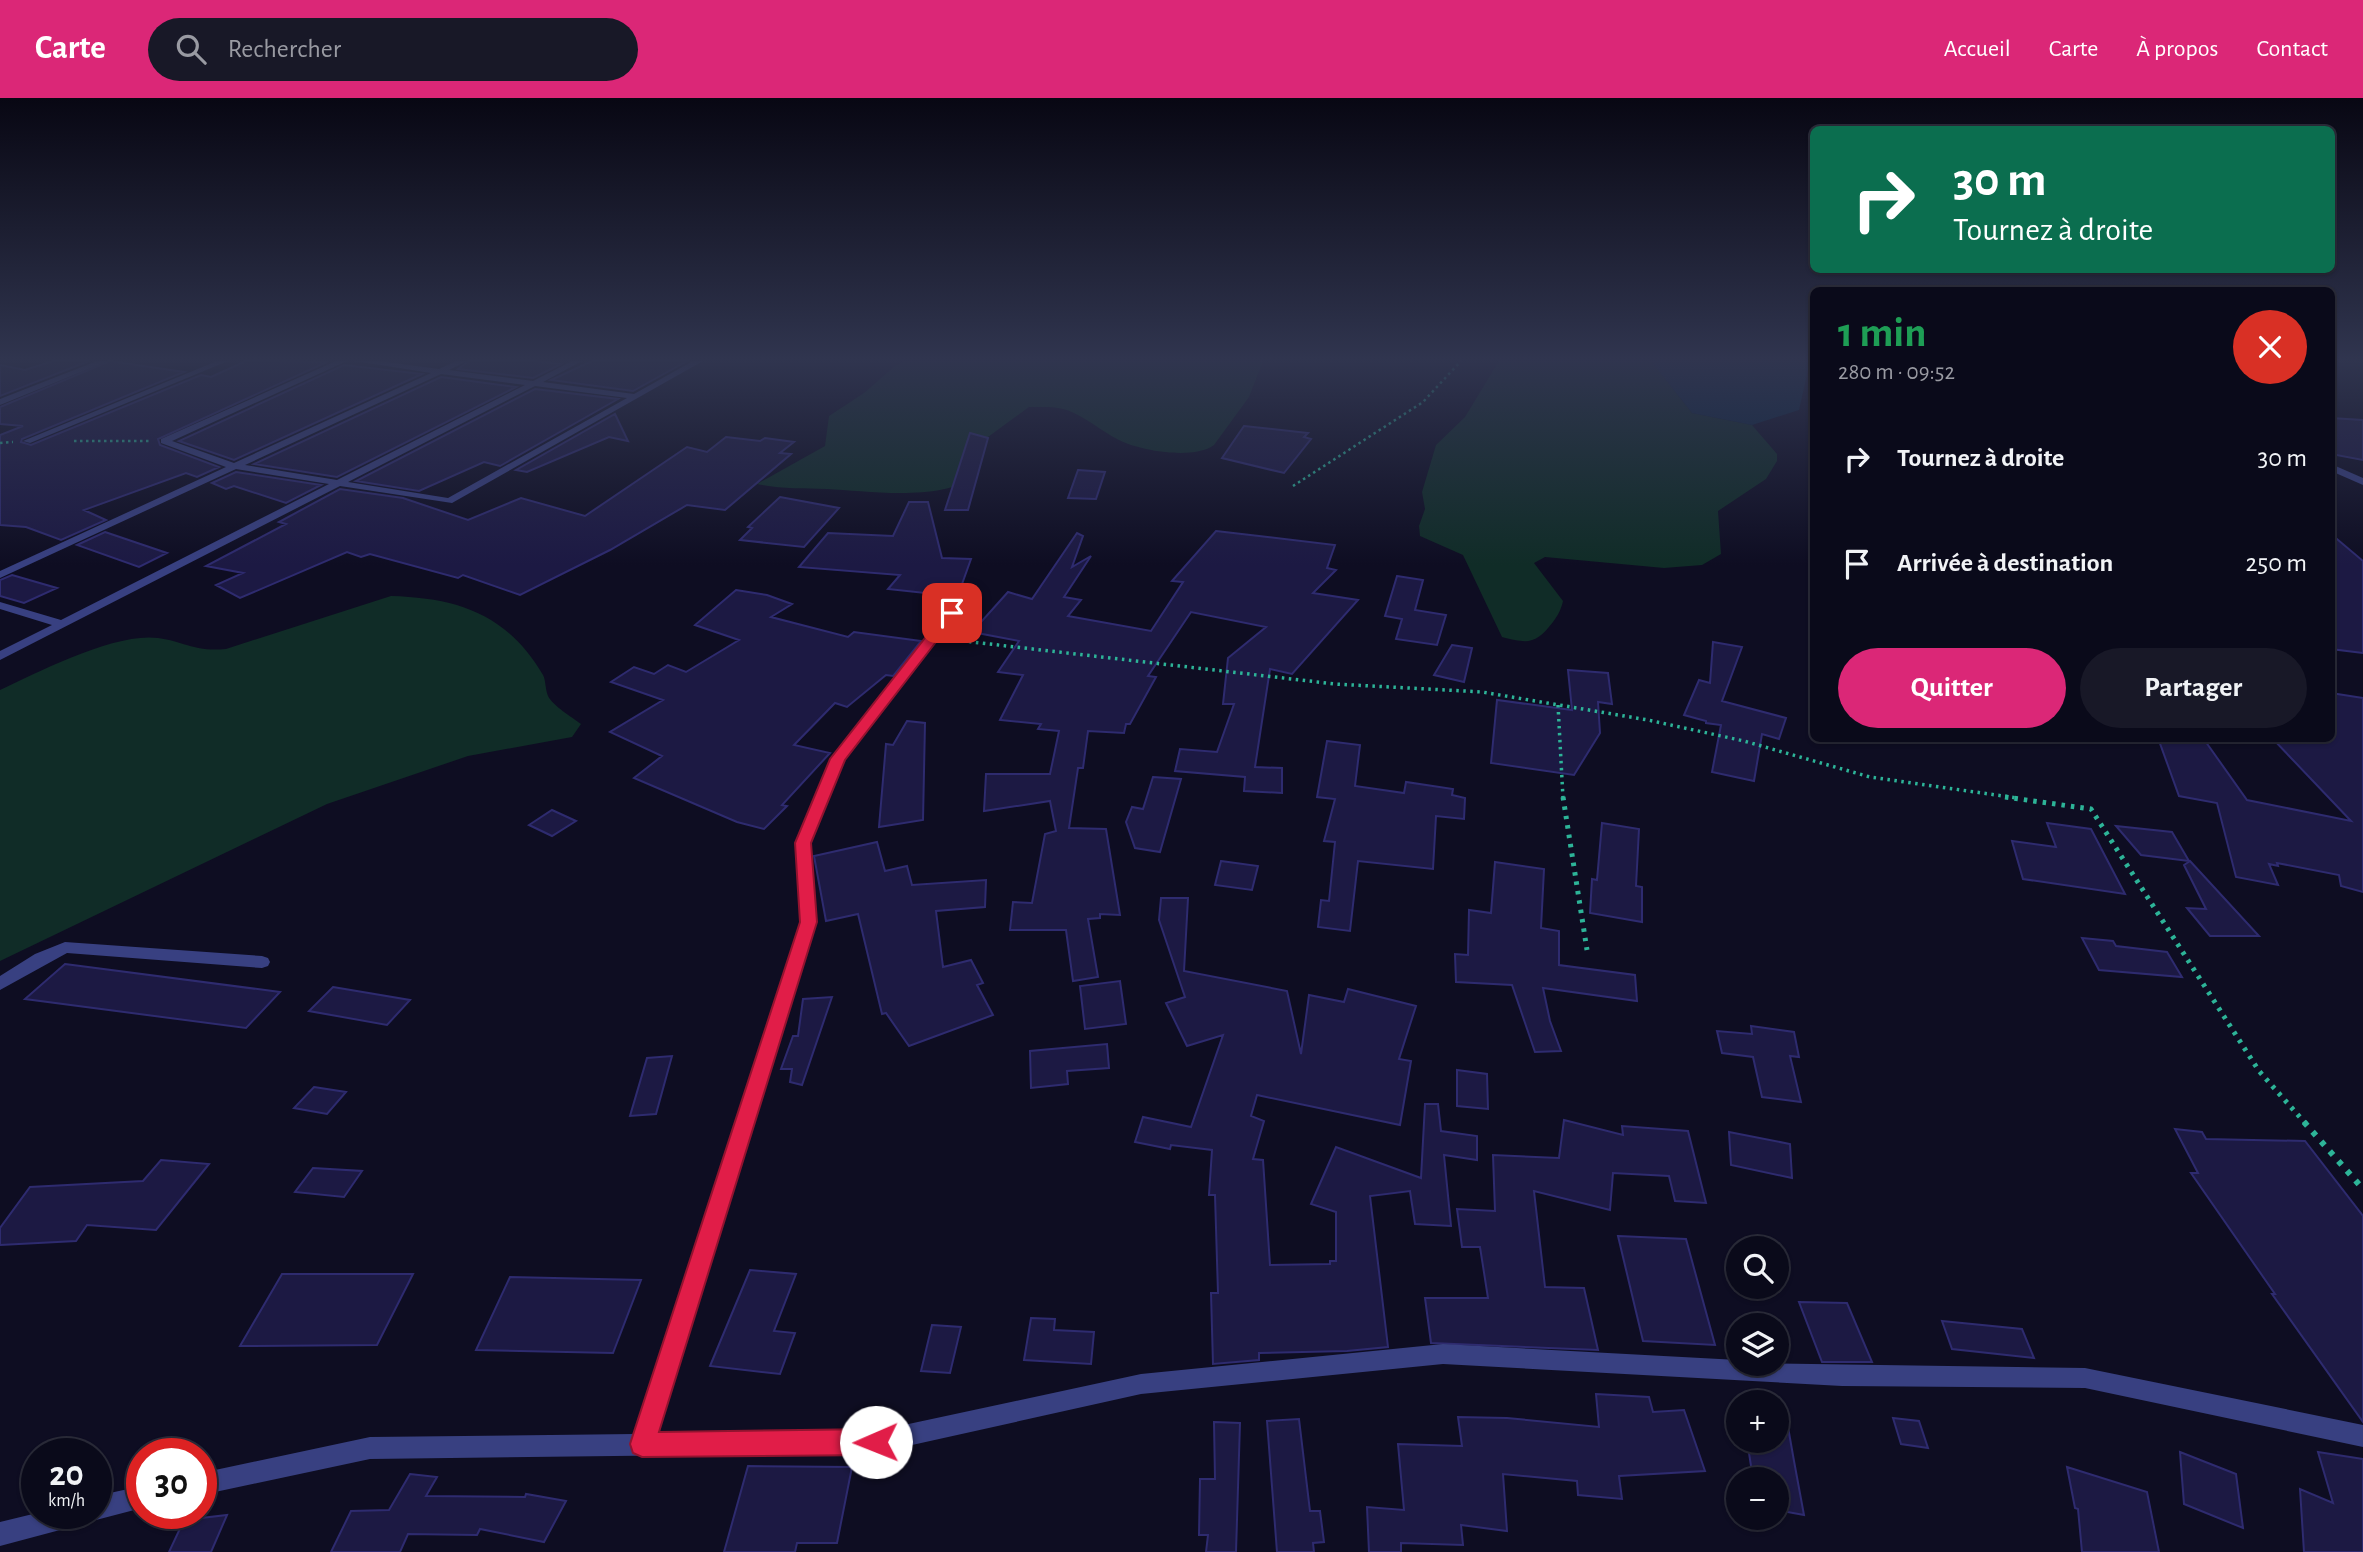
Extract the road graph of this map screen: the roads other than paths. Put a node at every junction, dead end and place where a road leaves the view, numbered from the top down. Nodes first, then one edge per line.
1 (57, 429) edge
2 (193, 429) edge
3 (314, 429) edge
4 (445, 429) edge
5 (579, 429) edge
6 (27, 441) dead end
7 (232, 466) junction
8 (2335, 469) edge
9 (2363, 482) edge
10 (335, 483) junction
11 (0, 575) edge
12 (0, 605) edge
13 (952, 613) dead end
14 (61, 624) junction
15 (0, 656) edge
16 (262, 962) dead end
17 (0, 984) edge
18 (2363, 1436) edge
19 (642, 1444) junction
20 (217, 1481) edge
21 (21, 1528) edge
22 (0, 1534) edge

1 - 6 street
2 - 7 street
3 - 7 street
4 - 10 street
5 - 10 street
7 - 10 street
7 - 11 street
8 - 9 street
10 - 14 street
12 - 14 street
13 - 19 street
14 - 15 street
16 - 17 street
18 - 19 street
19 - 20 street
21 - 22 street

